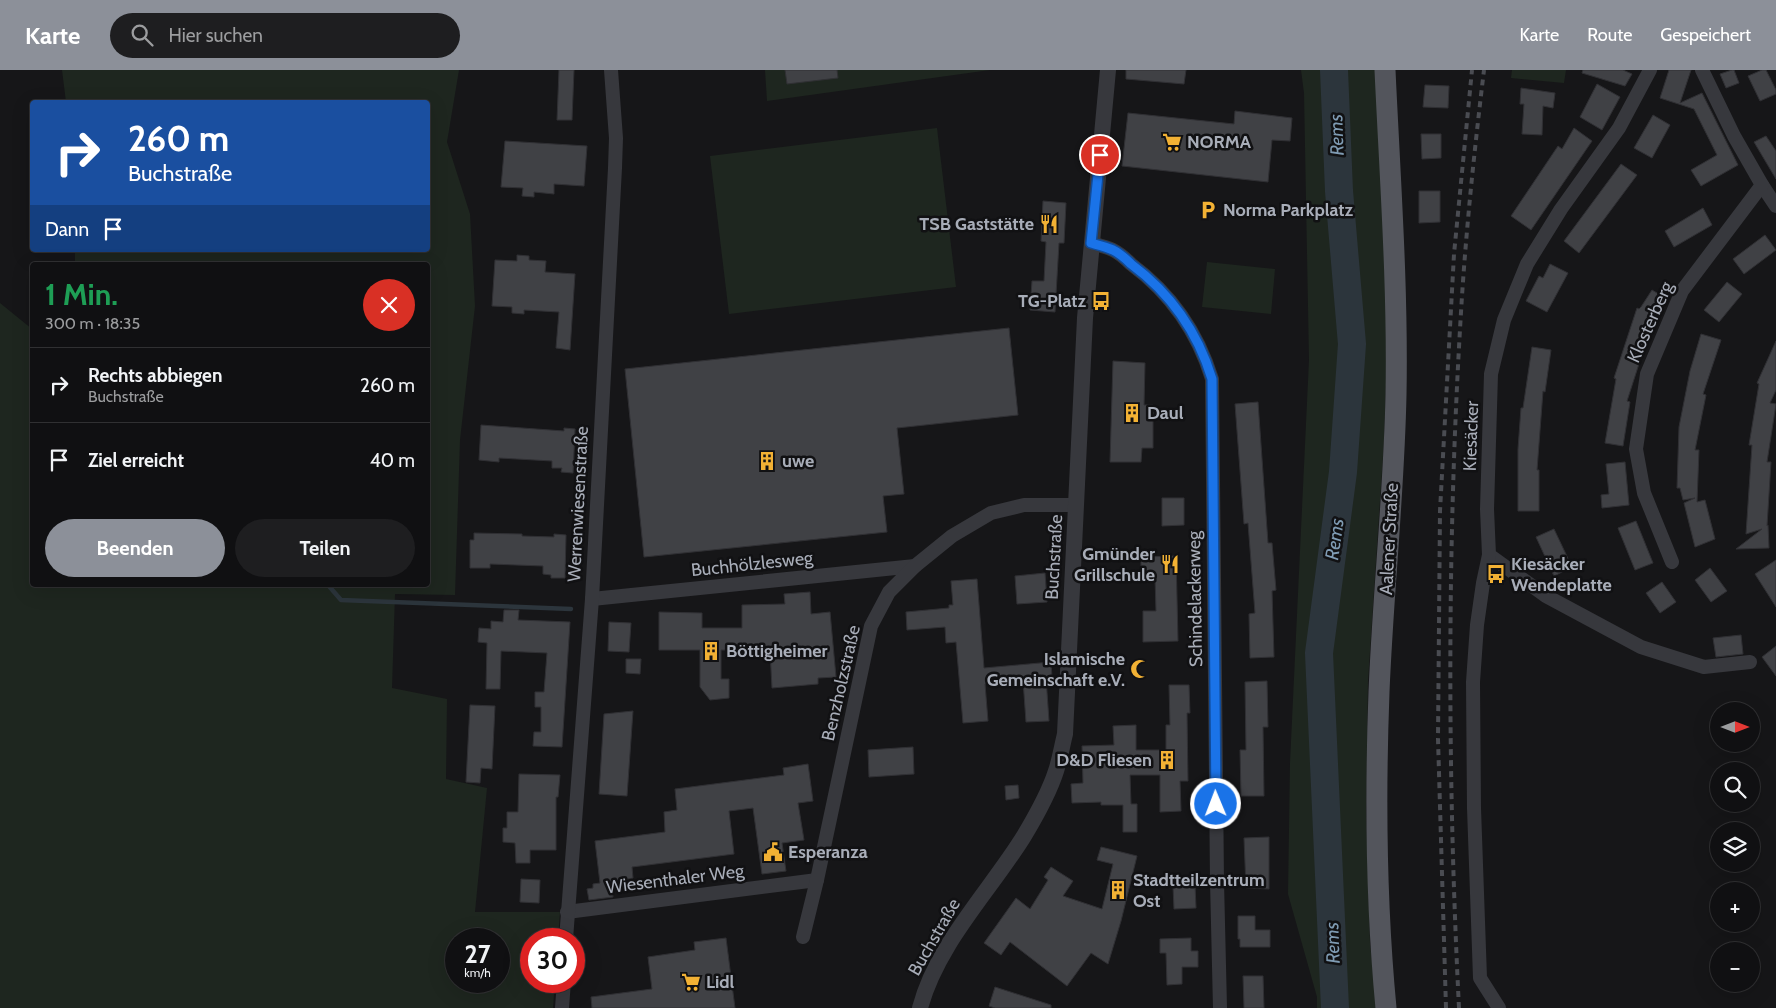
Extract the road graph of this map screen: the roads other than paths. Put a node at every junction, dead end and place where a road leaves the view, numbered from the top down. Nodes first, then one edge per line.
1 (611, 70) edge
2 (1108, 70) edge
3 (1385, 70) edge
4 (1650, 70) edge
5 (1702, 70) edge
6 (1762, 185) junction
7 (1776, 206) edge
8 (1091, 243) junction
9 (1076, 504) junction
10 (1489, 555) junction
11 (1672, 562) dead end
12 (915, 566) junction
13 (592, 600) junction
14 (1750, 662) dead end
15 (817, 880) junction
16 (567, 912) junction
17 (566, 928) edge
18 (803, 937) dead end
19 (563, 993) edge
20 (562, 1008) edge
21 (920, 1008) edge
22 (1220, 1008) edge
23 (1386, 1008) edge
24 (1499, 1008) edge

1 - 13 street, Werrenwiesenstraße
2 - 8 street, Buchstraße
3 - 23 main road, Aalener Straße
4 - 10 street, Kiesäcker
5 - 6 street
6 - 7 street
6 - 11 street, Klosterberg
8 - 9 street, Buchstraße
8 - 22 street, Schindelackerweg
9 - 12 street, Benzholzstraße
9 - 21 street, Buchstraße
10 - 14 street
10 - 24 street, Kiesäcker
12 - 13 street, Buchhölzlesweg
12 - 15 street, Benzholzstraße
13 - 16 street, Werrenwiesenstraße
15 - 16 street, Wiesenthaler Weg
15 - 18 street, Benzholzstraße
16 - 17 street, Werrenwiesenstraße
19 - 20 street

